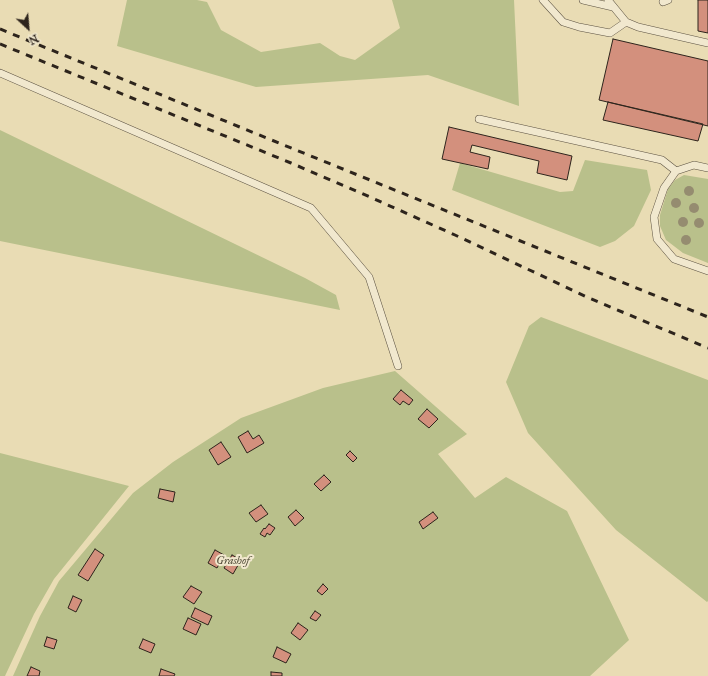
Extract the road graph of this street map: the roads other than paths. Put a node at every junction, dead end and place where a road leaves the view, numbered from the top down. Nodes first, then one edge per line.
1 (543, 0) edge
2 (583, 0) edge
3 (608, 0) edge
4 (613, 7) junction
5 (626, 22) junction
6 (708, 43) edge
7 (0, 73) edge
8 (479, 119) dead end
9 (708, 168) edge
10 (676, 171) junction
11 (708, 271) edge
12 (398, 366) dead end

1 - 5 lane
2 - 4 lane
3 - 4 lane
4 - 5 lane
5 - 6 lane
7 - 12 lane
8 - 10 lane
9 - 10 lane
10 - 11 lane

